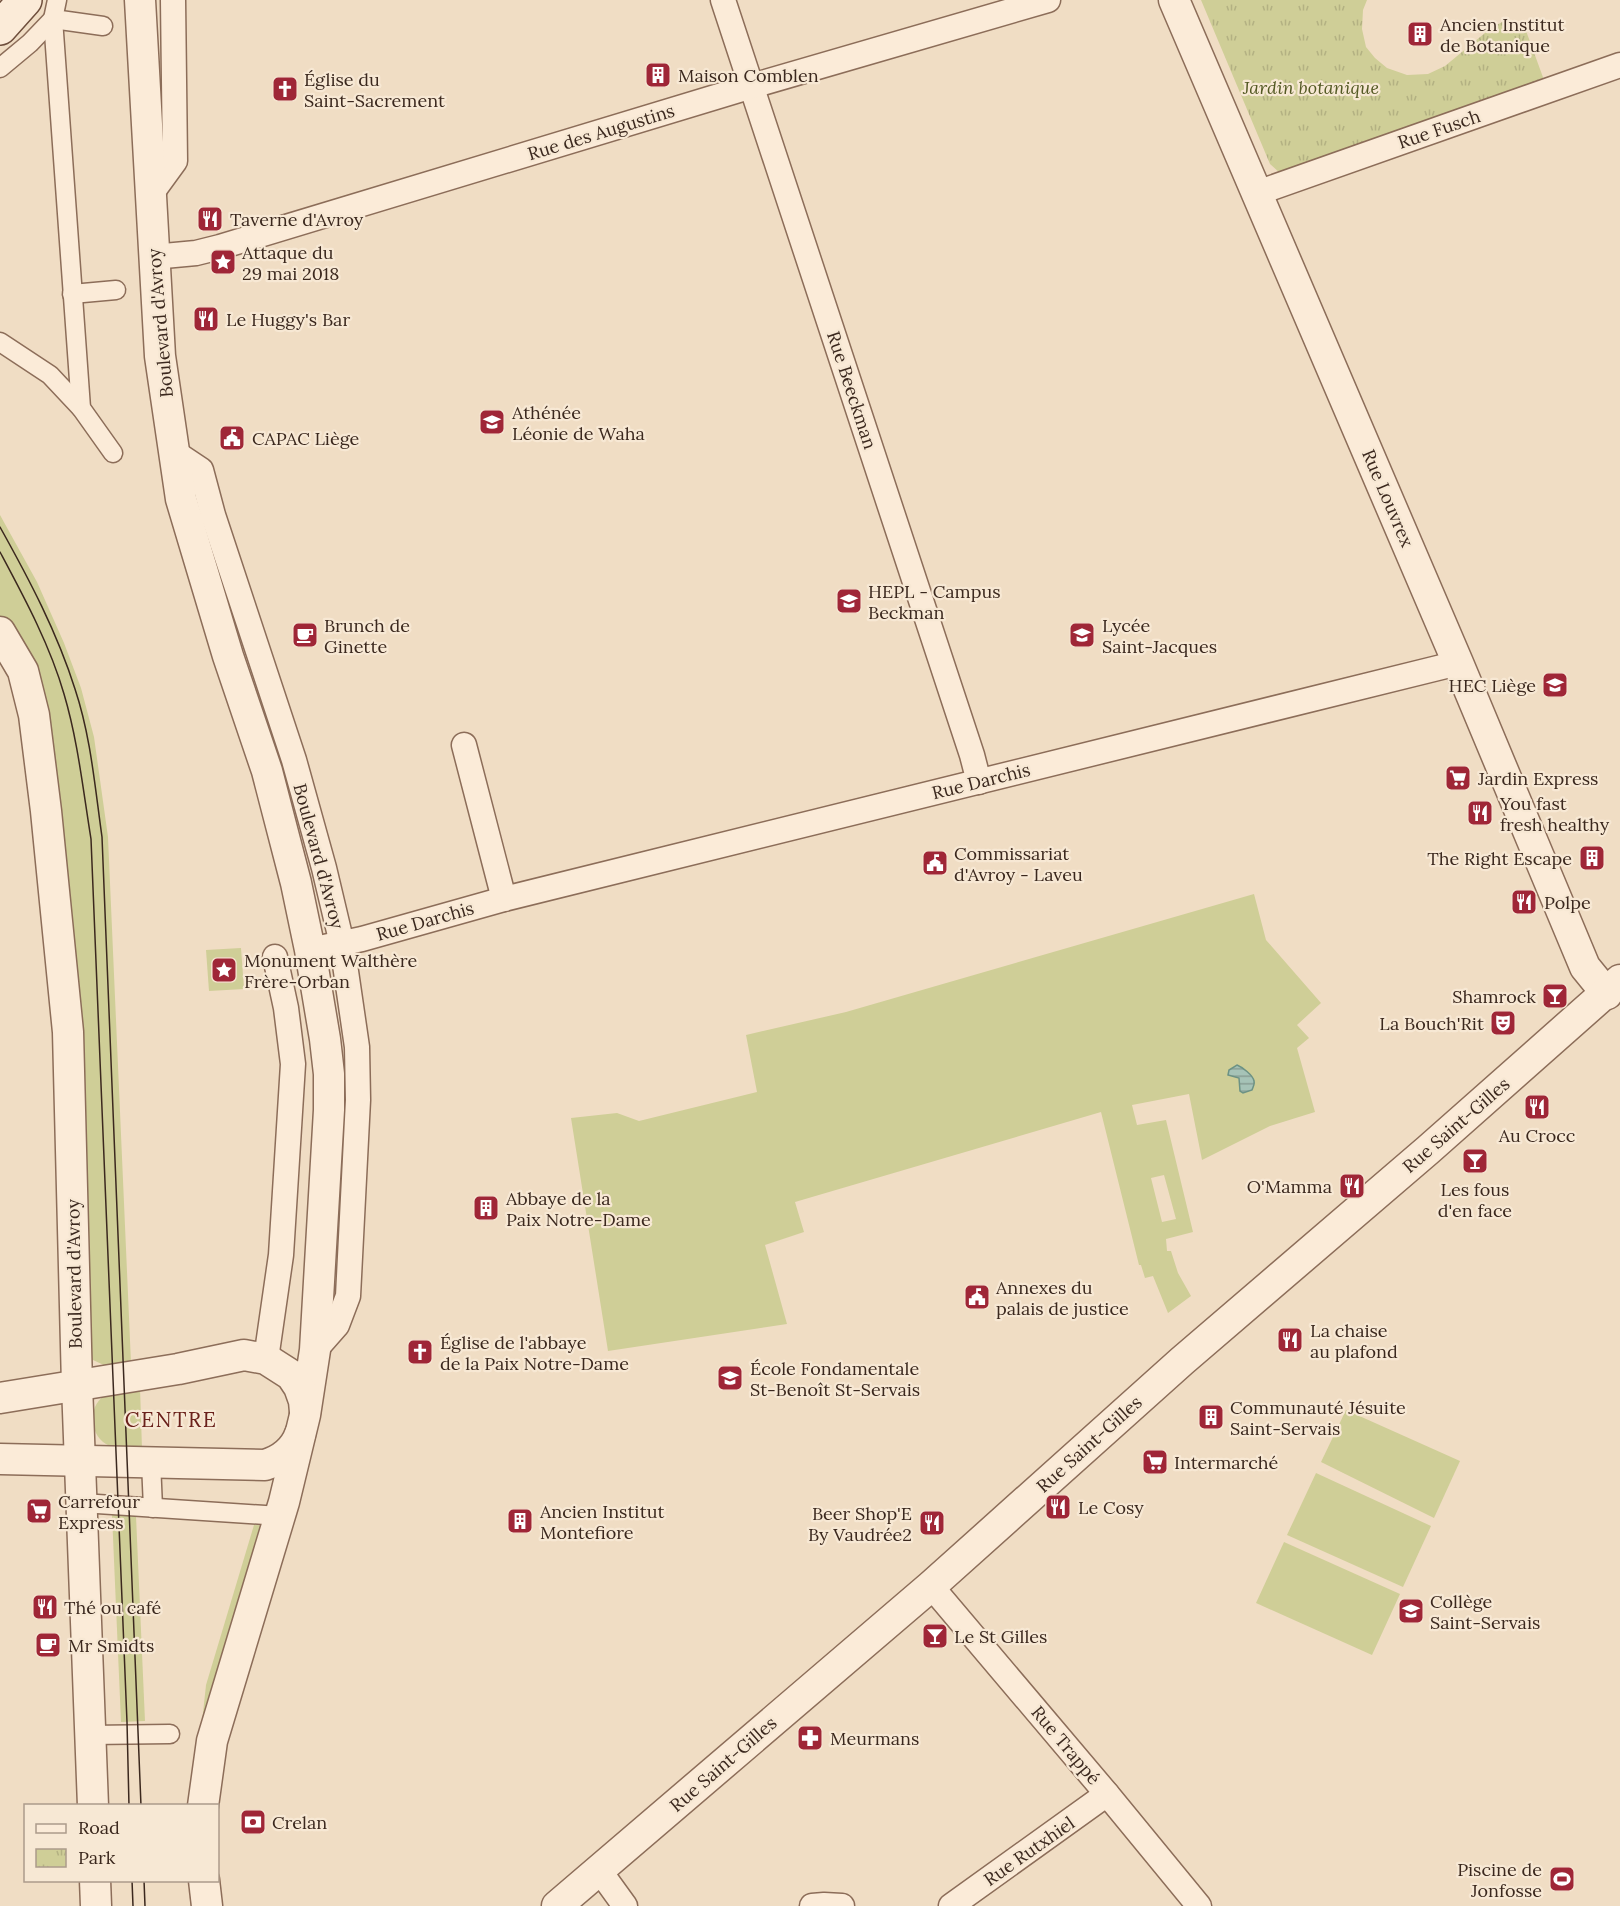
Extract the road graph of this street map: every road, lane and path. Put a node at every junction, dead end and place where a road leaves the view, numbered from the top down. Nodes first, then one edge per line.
1 (57, 0) edge
2 (140, 0) edge
3 (173, 0) edge
4 (723, 0) edge
5 (1048, 0) edge
6 (1174, 0) edge
7 (52, 19) junction
8 (103, 26) dead end
9 (1620, 65) edge
10 (0, 68) edge
11 (752, 86) junction
12 (1257, 193) junction
13 (151, 194) junction
14 (153, 256) junction
15 (116, 290) dead end
16 (72, 294) junction
17 (0, 342) edge
18 (81, 408) junction
19 (174, 452) junction
20 (113, 453) dead end
21 (0, 632) edge
22 (1458, 663) junction
23 (464, 745) dead end
24 (979, 782) junction
25 (504, 899) junction
26 (342, 944) junction
27 (310, 950) junction
28 (275, 957) dead end
29 (1613, 987) edge
30 (315, 1350) junction
31 (266, 1359) junction
32 (77, 1385) junction
33 (0, 1398) edge
34 (304, 1421) junction
35 (0, 1459) edge
36 (80, 1460) junction
37 (151, 1462) junction
38 (82, 1503) junction
39 (153, 1508) junction
40 (280, 1516) junction
41 (932, 1586) junction
42 (170, 1734) dead end
43 (90, 1736) junction
44 (1107, 1794) junction
45 (93, 1804) edge
46 (203, 1804) edge
47 (599, 1870) junction
48 (95, 1882) edge
49 (204, 1882) edge
50 (96, 1906) edge
51 (207, 1906) edge
52 (557, 1906) edge
53 (625, 1906) edge
54 (812, 1906) edge
55 (842, 1906) edge
56 (951, 1906) edge
57 (1199, 1906) edge

1 - 7 street
2 - 13 street, Boulevard d'Avroy
3 - 13 street
4 - 11 street, Rue Beeckman
5 - 11 street, Rue des Augustins
6 - 12 street, Rue Louvrex
7 - 8 street
7 - 10 street
7 - 16 street
9 - 12 street, Rue Fusch
11 - 14 street, Rue des Augustins
11 - 24 street, Rue Beeckman
12 - 22 street, Rue Louvrex
13 - 14 street, Boulevard d'Avroy
14 - 19 street, Boulevard d'Avroy
15 - 16 street
16 - 18 street
17 - 18 street
18 - 20 street
19 - 26 street, Boulevard d'Avroy
19 - 27 street, Boulevard d'Avroy
21 - 32 street, Boulevard d'Avroy
22 - 24 street, Rue Darchis
22 - 29 street, Rue Louvrex
23 - 25 street
24 - 25 street, Rue Darchis
25 - 26 street, Rue Darchis
26 - 27 street, Rue Darchis
26 - 30 street, Boulevard d'Avroy
27 - 30 street, Boulevard d'Avroy
28 - 31 street
29 - 41 street, Rue Saint-Gilles
30 - 34 street, Boulevard d'Avroy
31 - 32 street, Boulevard d'Avroy
31 - 34 street, Boulevard d'Avroy
32 - 33 street
32 - 36 street, Boulevard d'Avroy
34 - 37 street, Boulevard d'Avroy
34 - 40 street, Boulevard d'Avroy
35 - 36 street
36 - 37 street, Boulevard d'Avroy
36 - 38 street, Boulevard d'Avroy
37 - 39 street
38 - 39 street
38 - 43 street, Boulevard d'Avroy
39 - 40 street
40 - 46 street, Boulevard d'Avroy
41 - 44 street, Rue Trappé
41 - 47 street, Rue Saint-Gilles
42 - 43 street
43 - 45 street, Boulevard d'Avroy
44 - 56 street, Rue Rutxhiel
44 - 57 street, Rue Trappé
47 - 52 street, Rue Saint-Gilles
47 - 53 street
48 - 50 street
49 - 51 street
54 - 55 street

